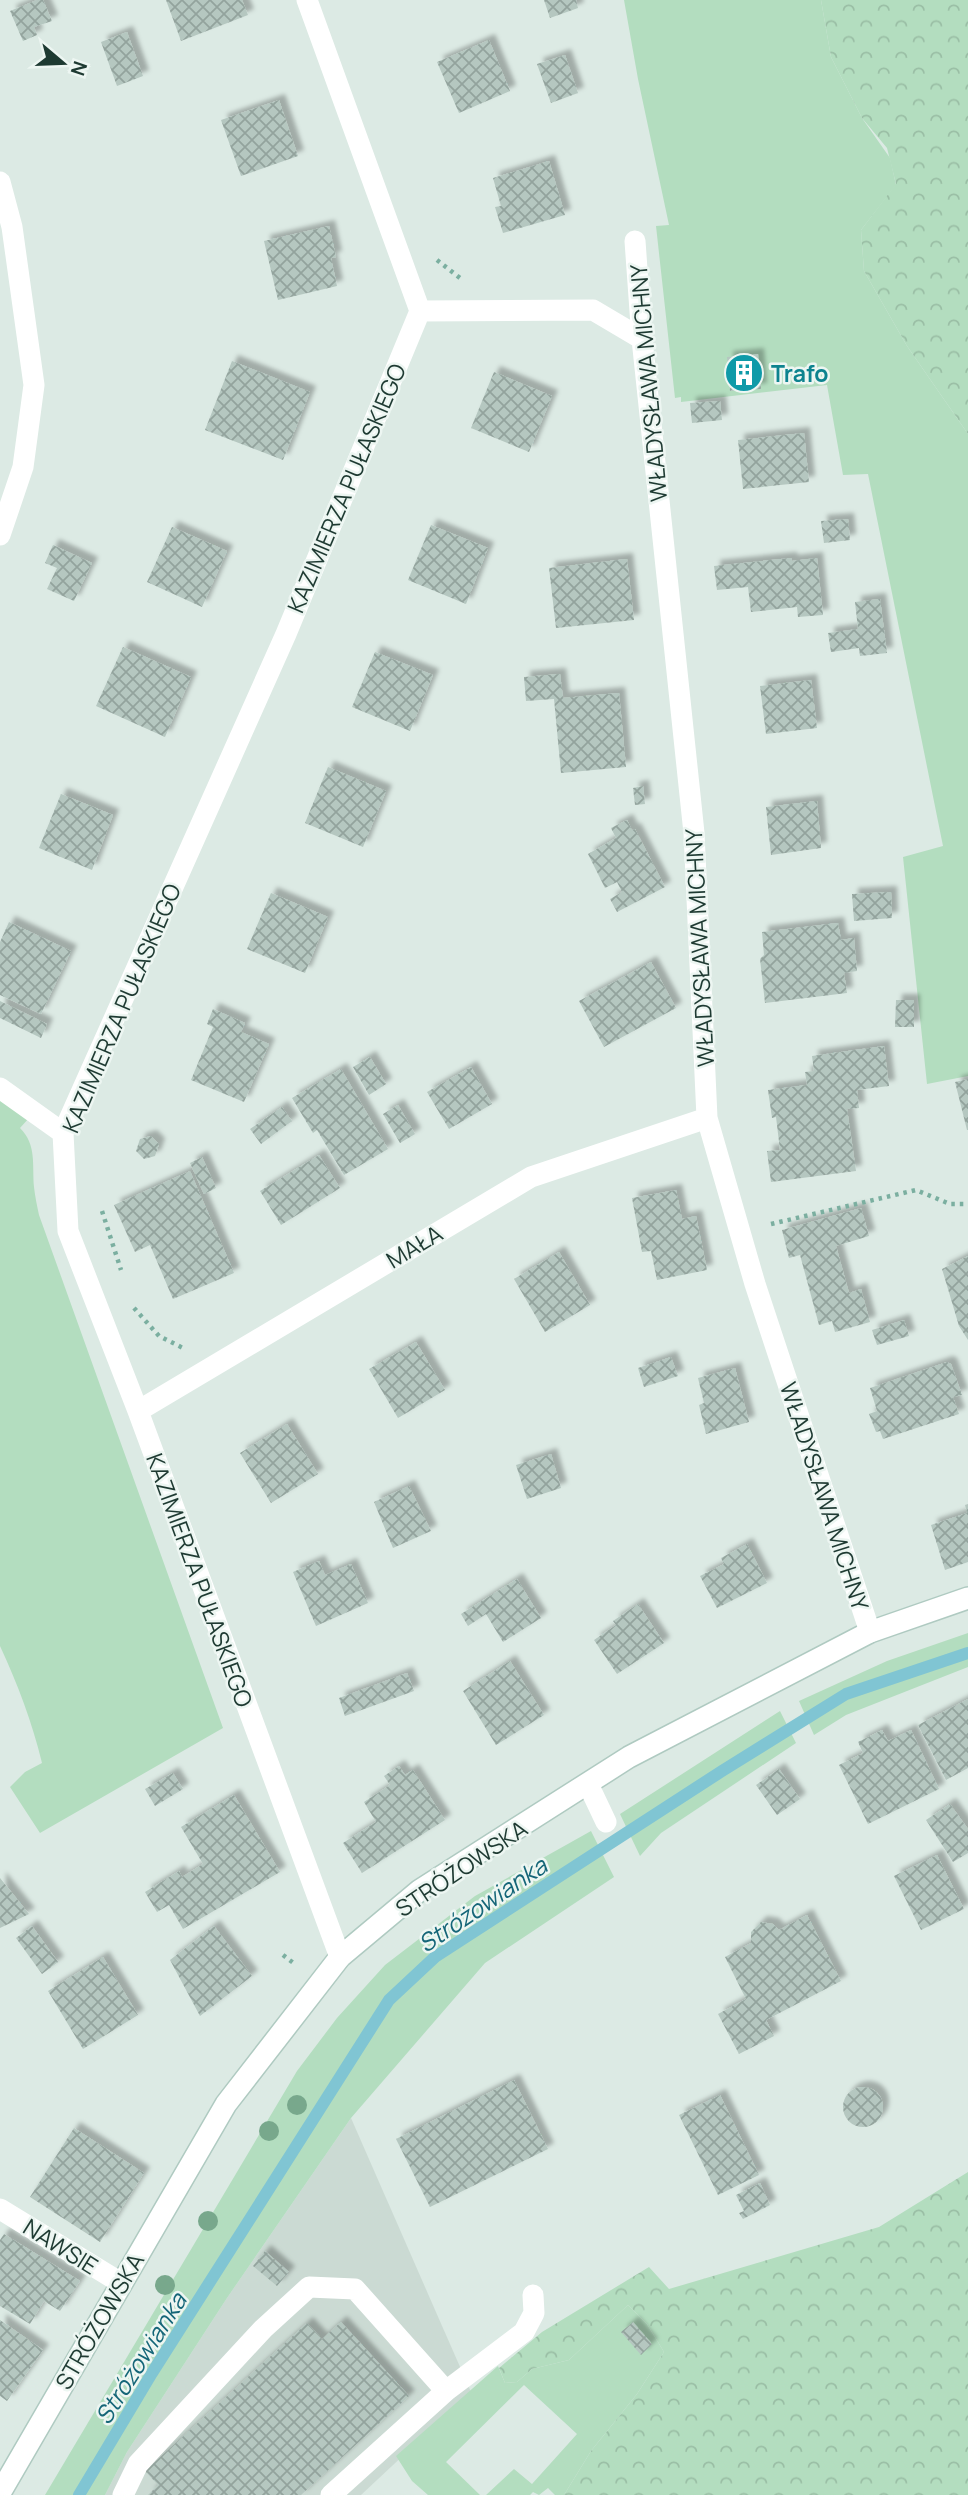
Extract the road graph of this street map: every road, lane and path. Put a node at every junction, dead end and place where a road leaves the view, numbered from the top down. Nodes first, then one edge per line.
1 (307, 0) edge
2 (0, 183) edge
3 (635, 241) dead end
4 (420, 311) junction
5 (642, 339) junction
6 (0, 536) edge
7 (0, 1088) edge
8 (707, 1118) junction
9 (63, 1133) junction
10 (98, 1201) dead end
11 (968, 1204) edge
12 (740, 1232) junction
13 (124, 1280) dead end
14 (132, 1306) dead end
15 (187, 1349) dead end
16 (138, 1411) junction
17 (968, 1598) edge
18 (870, 1632) junction
19 (588, 1784) junction
20 (606, 1822) dead end
21 (283, 1955) dead end
22 (340, 1958) junction
23 (300, 1968) dead end
24 (0, 2209) edge
25 (121, 2283) junction
26 (533, 2294) dead end
27 (446, 2391) junction
28 (0, 2493) edge
29 (123, 2495) edge
30 (331, 2495) edge

1 - 4 street
2 - 6 street
3 - 5 street, WŁADYSŁAWA MICHNY
4 - 5 street
4 - 9 street, KAZIMIERZA PUŁASKIEGO
5 - 8 street, WŁADYSŁAWA MICHNY
7 - 9 street
8 - 12 street, WŁADYSŁAWA MICHNY
8 - 16 street, MAŁA
9 - 16 street, KAZIMIERZA PUŁASKIEGO
10 - 13 path
11 - 12 path
12 - 18 street, WŁADYSŁAWA MICHNY
14 - 15 path
16 - 22 street, KAZIMIERZA PUŁASKIEGO
17 - 18 street, STRÓŻOWSKA
18 - 19 street, STRÓŻOWSKA
19 - 20 street
19 - 22 street, STRÓŻOWSKA
21 - 23 path
22 - 25 street, STRÓŻOWSKA
24 - 25 street, NAWSIE
25 - 28 street, STRÓŻOWSKA
26 - 27 street
27 - 29 street
27 - 30 street

